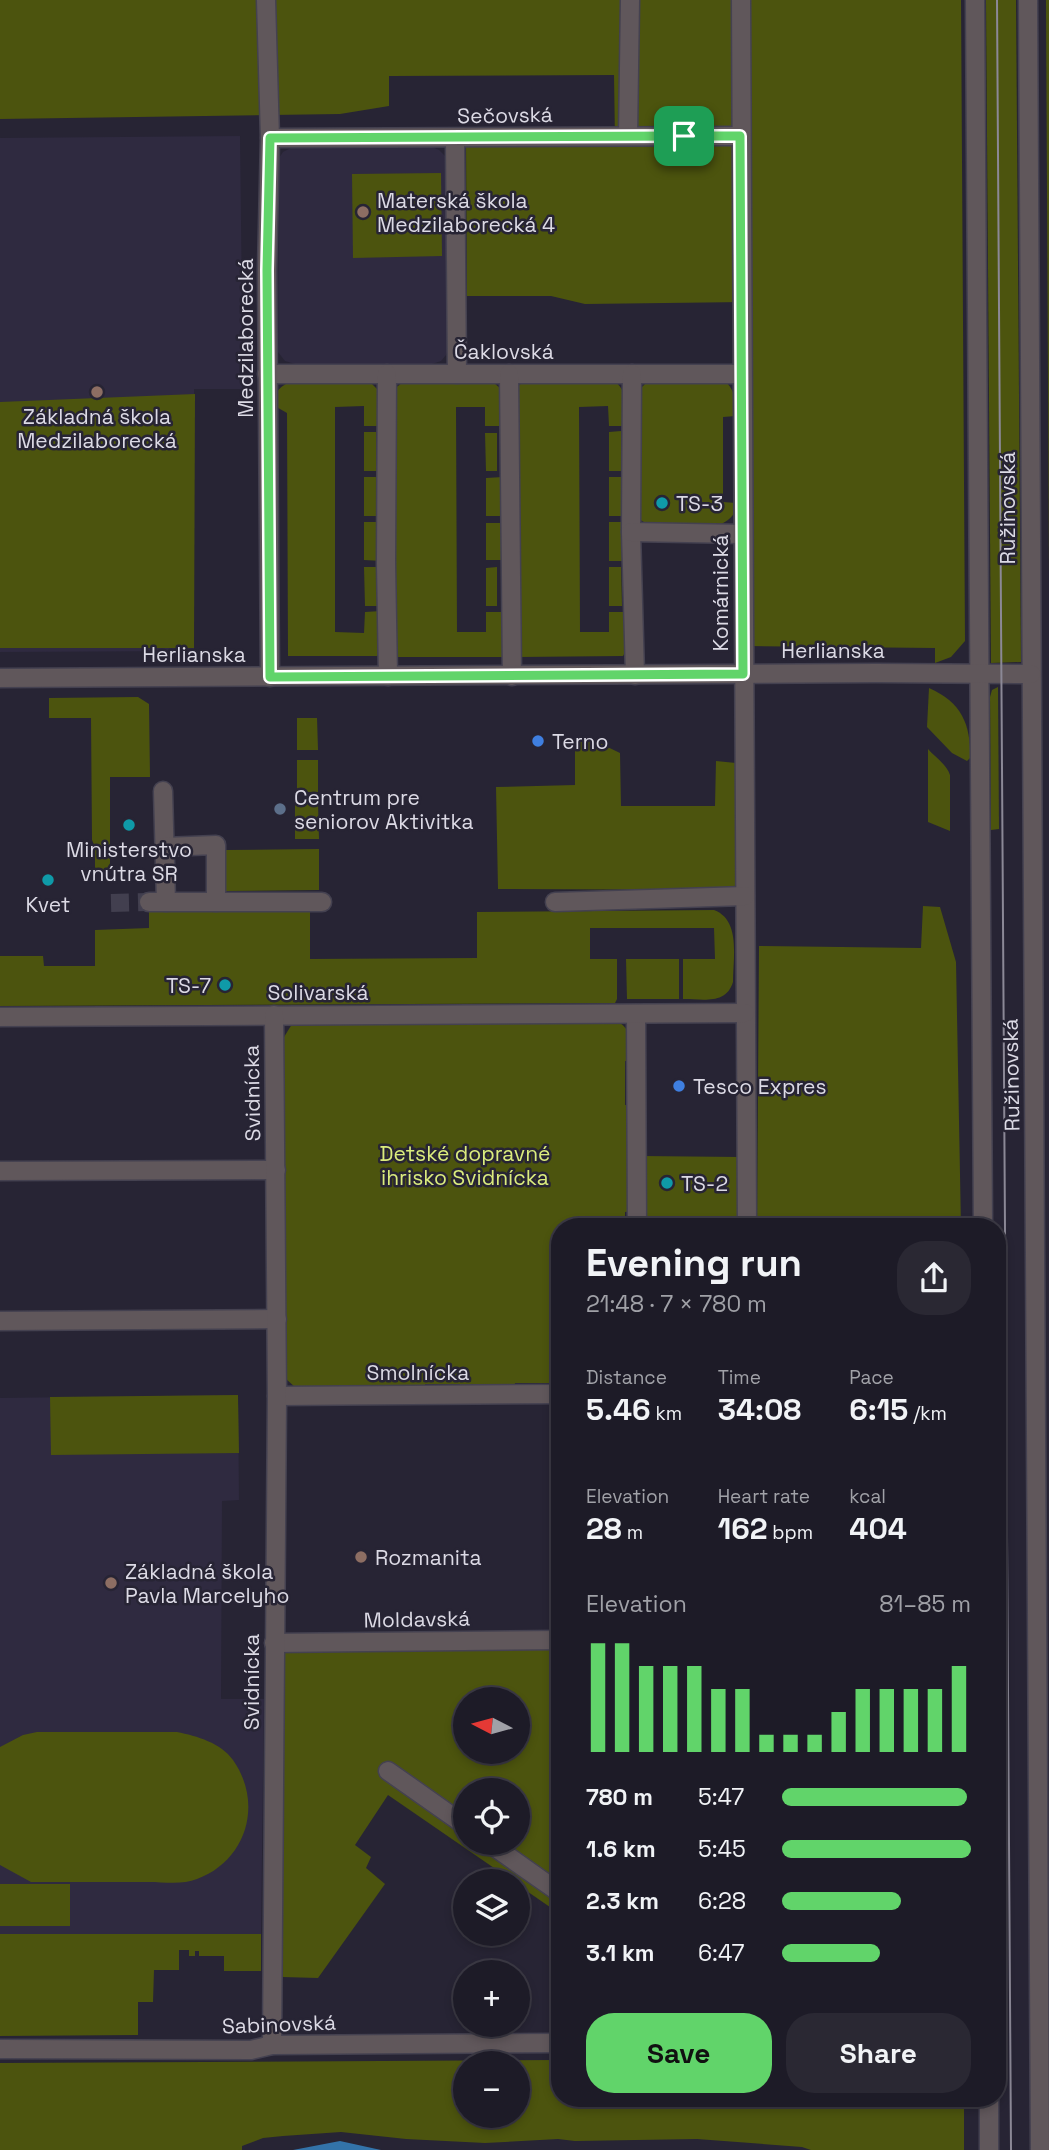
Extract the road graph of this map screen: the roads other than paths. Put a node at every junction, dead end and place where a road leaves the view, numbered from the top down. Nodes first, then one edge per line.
1 (266, 0) edge
2 (630, 0) edge
3 (741, 0) edge
4 (975, 0) edge
5 (1028, 0) edge
6 (628, 136) junction
7 (740, 136) junction
8 (270, 138) junction
9 (455, 139) junction
10 (267, 374) junction
11 (387, 374) junction
12 (457, 374) junction
13 (509, 374) junction
14 (632, 374) junction
15 (741, 374) junction
16 (631, 532) junction
17 (742, 534) junction
18 (980, 673) junction
19 (743, 674) junction
20 (1031, 674) junction
21 (635, 675) junction
22 (388, 676) junction
23 (512, 676) junction
24 (270, 677) junction
25 (0, 678) edge
26 (163, 791) dead end
27 (164, 847) junction
28 (745, 896) junction
29 (216, 902) junction
30 (322, 902) dead end
31 (555, 902) dead end
32 (1041, 997) edge
33 (745, 1013) junction
34 (636, 1014) junction
35 (279, 1015) junction
36 (0, 1017) edge
37 (276, 1170) junction
38 (0, 1171) edge
39 (637, 1218) edge
40 (747, 1218) edge
41 (984, 1218) edge
42 (277, 1319) junction
43 (0, 1321) edge
44 (551, 1394) edge
45 (277, 1396) junction
46 (551, 1640) edge
47 (274, 1643) junction
48 (388, 1771) dead end
49 (453, 1817) edge
50 (506, 1855) edge
51 (551, 1887) edge
52 (551, 2043) edge
53 (272, 2045) junction
54 (0, 2049) edge
55 (989, 2107) edge
56 (989, 2150) edge
57 (1041, 2150) edge

1 - 8 street, Medzilaborecká
2 - 6 street
3 - 7 street, Komárnická
4 - 18 street, Ružinovská
5 - 20 street, Ružinovská
6 - 7 street, Sečovská
6 - 9 street, Sečovská
7 - 15 street, Komárnická
8 - 9 street, Sečovská
8 - 10 street, Medzilaborecká
9 - 12 street
10 - 11 street, Čaklovská
10 - 24 street, Medzilaborecká
11 - 12 street, Čaklovská
11 - 22 street
12 - 13 street, Čaklovská
13 - 14 street, Čaklovská
13 - 23 street
14 - 15 street, Čaklovská
14 - 16 street
15 - 17 street, Komárnická
16 - 17 street
16 - 21 street
17 - 19 street, Komárnická
18 - 19 street, Herlianska
18 - 20 street, Herlianska
18 - 41 street, Ružinovská
19 - 21 street, Herlianska
19 - 28 street, Komárnická
20 - 32 street, Ružinovská
21 - 23 street, Herlianska
22 - 23 street, Herlianska
22 - 24 street, Herlianska
24 - 25 street, Herlianska
26 - 27 street
27 - 29 street
27 - 29 street
28 - 31 street
28 - 33 street, Komárnická
29 - 30 street
32 - 57 street, Ružinovská
33 - 34 street, Solivarská
33 - 40 street, Komárnická
34 - 35 street, Solivarská
34 - 39 street
35 - 36 street, Solivarská
35 - 37 street, Svidnícka
37 - 38 street, Svidnícka
37 - 42 street, Svidnícka
42 - 43 street
42 - 45 street, Svidnícka
44 - 45 street, Smolnícka
45 - 47 street, Svidnícka
46 - 47 street, Moldavská
47 - 53 street, Svidnícka
48 - 49 street
50 - 51 street
52 - 53 street, Sabinovská
53 - 54 street, Sabinovská
55 - 56 street

